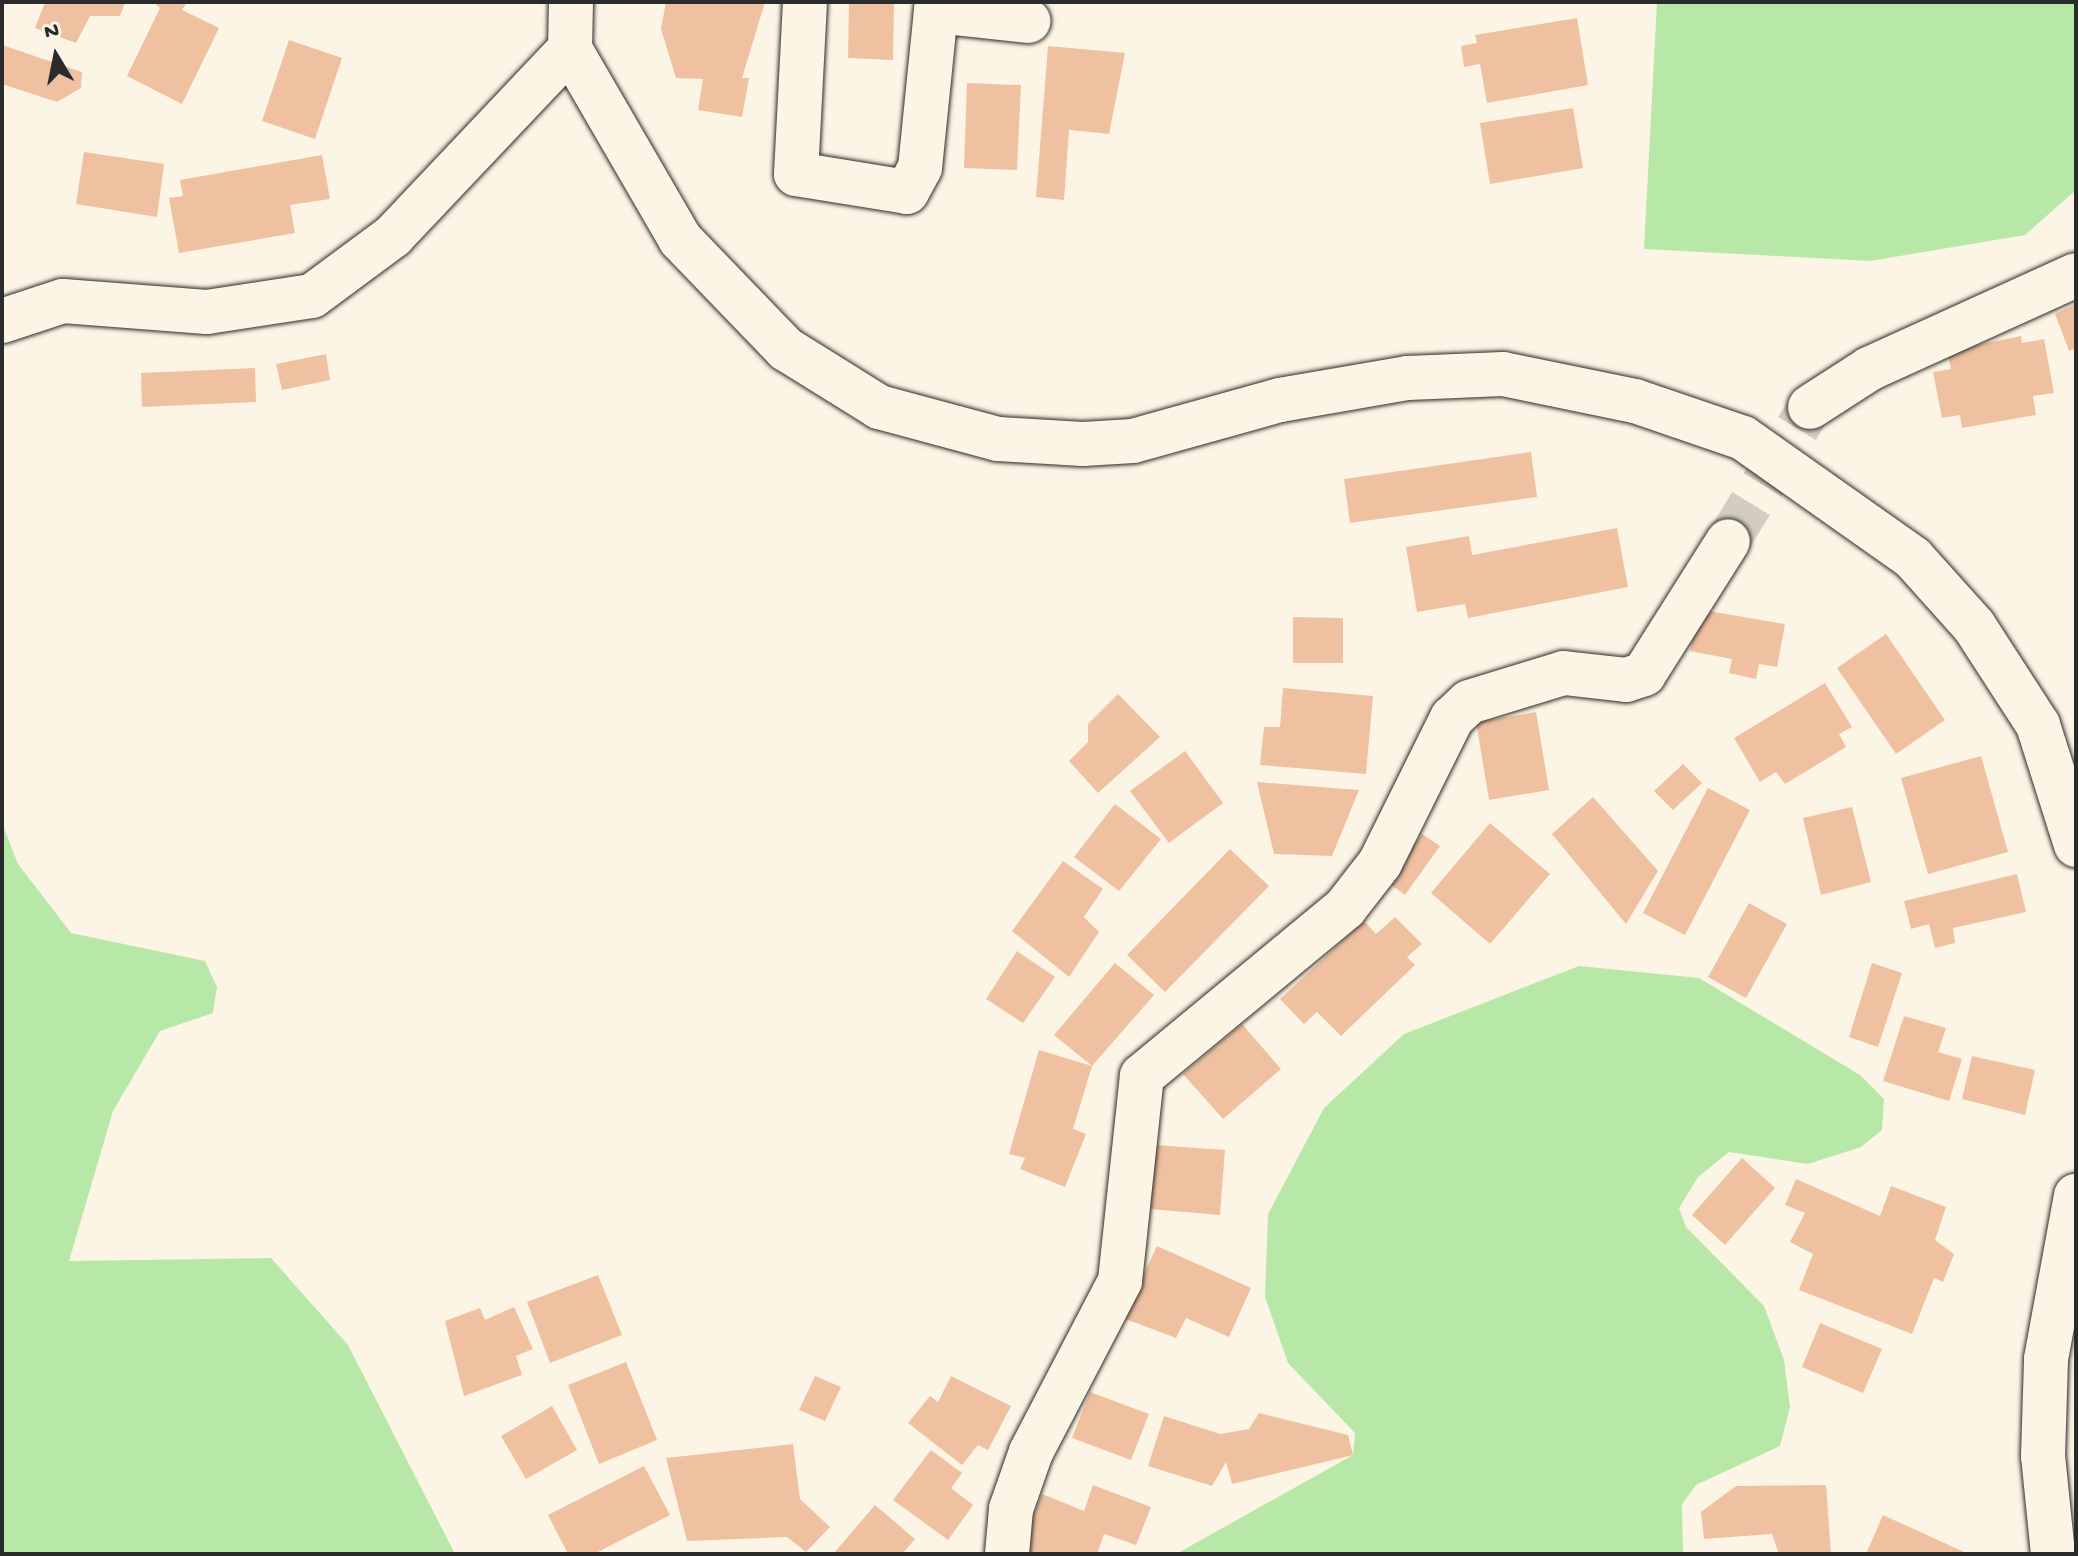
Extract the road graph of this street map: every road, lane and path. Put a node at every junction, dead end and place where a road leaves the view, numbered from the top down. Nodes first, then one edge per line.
1 (571, 2) edge
2 (805, 2) edge
3 (1028, 21) dead end
4 (570, 49) junction
5 (2076, 275) edge
6 (2, 321) edge
7 (1810, 407) tunnel mouth
8 (1728, 541) tunnel mouth
9 (2076, 845) edge
10 (2076, 1196) edge
11 (1007, 1554) edge
12 (2053, 1554) edge

1 - 4 street
2 - 3 street
4 - 6 street
4 - 9 street
5 - 7 street
8 - 11 street
10 - 12 street

